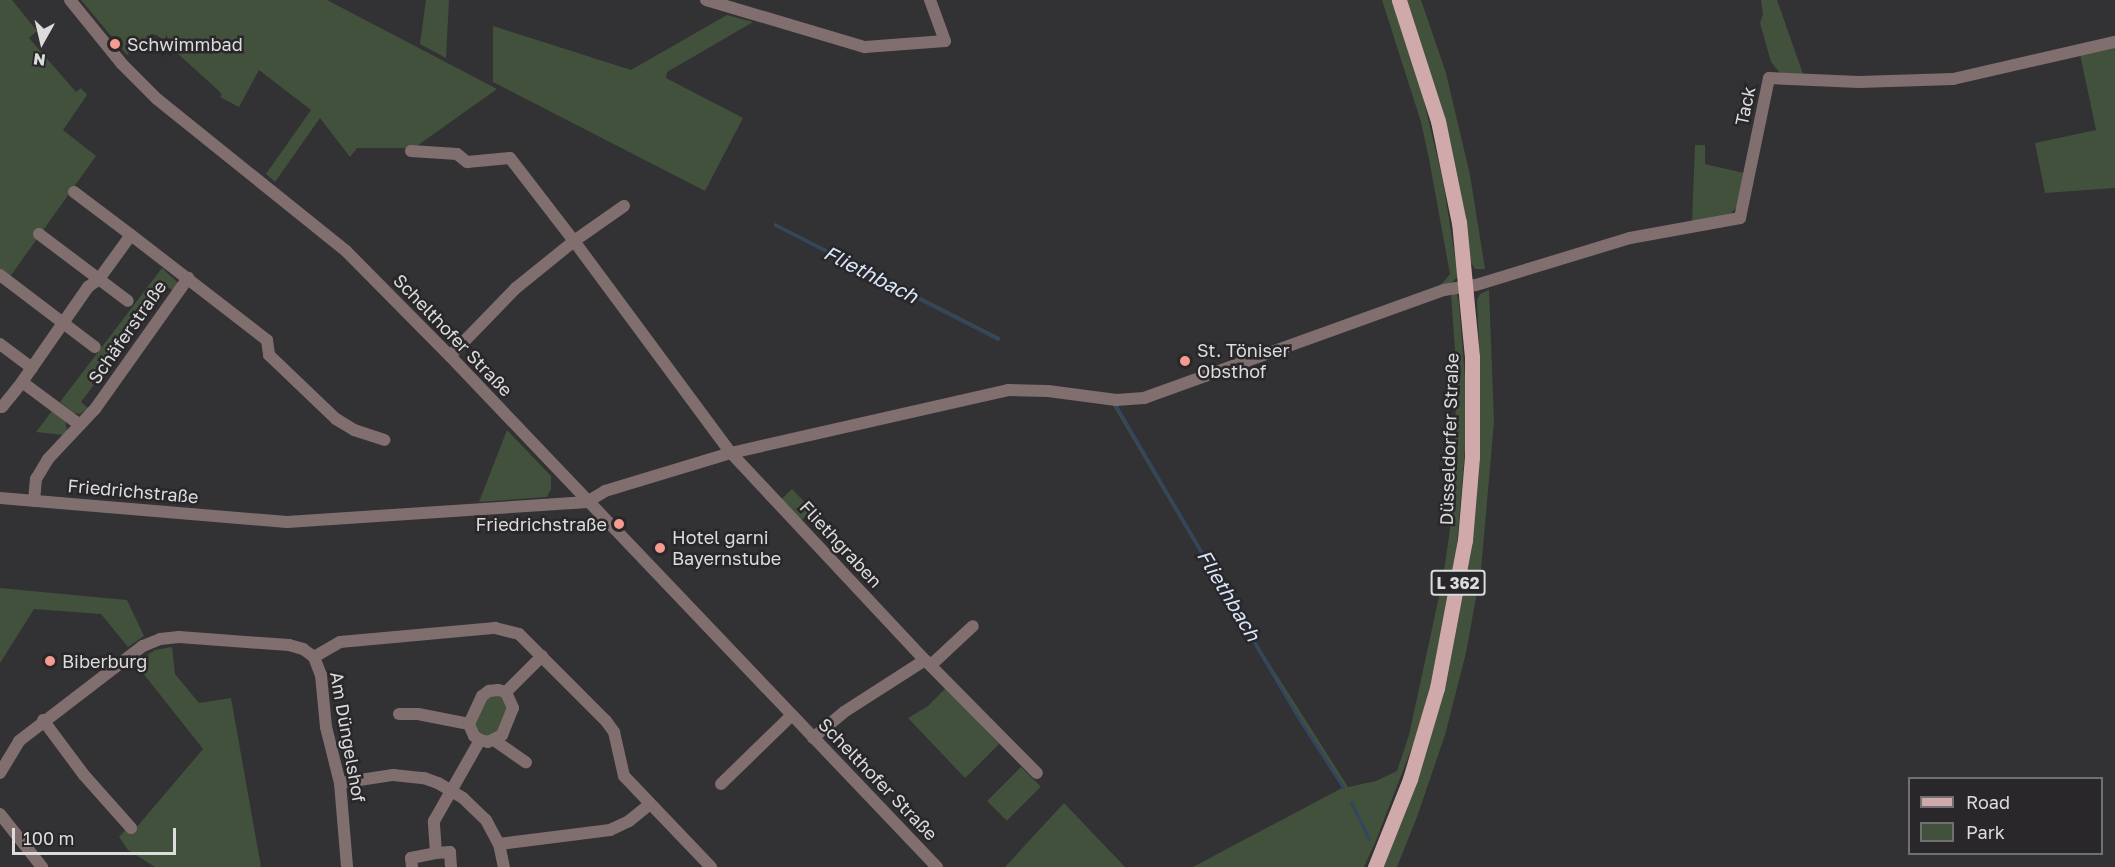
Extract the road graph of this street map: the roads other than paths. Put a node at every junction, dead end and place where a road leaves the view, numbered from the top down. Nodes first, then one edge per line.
1 (70, 0) edge
2 (706, 0) edge
3 (930, 0) edge
4 (1399, 0) edge
5 (2115, 42) edge
6 (411, 151) dead end
7 (74, 192) dead end
8 (624, 206) dead end
9 (39, 234) dead end
10 (131, 235) junction
11 (574, 241) junction
12 (0, 275) edge
13 (188, 278) junction
14 (99, 279) junction
15 (1472, 286) junction
16 (128, 301) dead end
17 (63, 323) junction
18 (0, 344) edge
19 (95, 347) dead end
20 (450, 356) junction
21 (32, 368) junction
22 (22, 382) junction
23 (0, 406) edge
24 (80, 425) junction
25 (384, 440) dead end
26 (731, 453) junction
27 (0, 498) edge
28 (34, 501) junction
29 (587, 502) junction
30 (973, 626) dead end
31 (542, 656) junction
32 (314, 657) junction
33 (928, 662) junction
34 (506, 692) junction
35 (399, 714) dead end
36 (792, 716) junction
37 (43, 720) junction
38 (469, 724) junction
39 (813, 738) junction
40 (480, 740) junction
41 (494, 740) junction
42 (526, 762) dead end
43 (0, 773) edge
44 (1037, 773) dead end
45 (340, 783) junction
46 (721, 784) dead end
47 (451, 789) junction
48 (650, 804) junction
49 (0, 814) edge
50 (131, 828) dead end
51 (499, 844) junction
52 (436, 853) junction
53 (42, 867) edge
54 (347, 867) edge
55 (412, 867) edge
56 (451, 867) edge
57 (504, 867) edge
58 (711, 867) edge
59 (937, 867) edge
60 (1375, 867) edge

1 - 20 street, Schelthofer Straße
2 - 3 street
4 - 15 main road, Düsseldorfer Straße / L 362
5 - 15 street, Tack
6 - 11 street, Fliethgraben
7 - 10 street
8 - 11 street
9 - 14 street
10 - 13 street
10 - 14 street
11 - 20 street
11 - 26 street, Fliethgraben
12 - 17 street
13 - 24 street, Schäferstraße
13 - 25 street, Schäferstraße
14 - 16 street
14 - 17 street
15 - 26 street
15 - 60 main road, Düsseldorfer Straße / L 362
17 - 19 street
17 - 21 street
18 - 21 street
20 - 29 street, Schelthofer Straße
21 - 22 street
22 - 23 street
22 - 24 street
24 - 28 street, Schäferstraße
26 - 29 street
26 - 33 street, Fliethgraben
27 - 28 street, Friedrichstraße
28 - 29 street, Friedrichstraße
29 - 36 street, Schelthofer Straße
30 - 33 street
31 - 32 street
31 - 34 street
31 - 48 street
32 - 37 street, Am Düngelshof
32 - 45 street, Am Düngelshof
33 - 39 street
33 - 44 street, Fliethgraben
34 - 38 street
34 - 41 street
35 - 38 street
36 - 39 street, Schelthofer Straße
36 - 46 street, Schelthofer Straße
37 - 43 street, Am Düngelshof
37 - 50 street
38 - 40 street
39 - 59 street, Schelthofer Straße
40 - 41 street
40 - 47 street
41 - 42 street
45 - 47 street
45 - 54 street, Am Düngelshof
47 - 51 street
47 - 52 street
48 - 51 street
48 - 58 street
49 - 53 street
51 - 57 street
52 - 55 street
52 - 56 street

